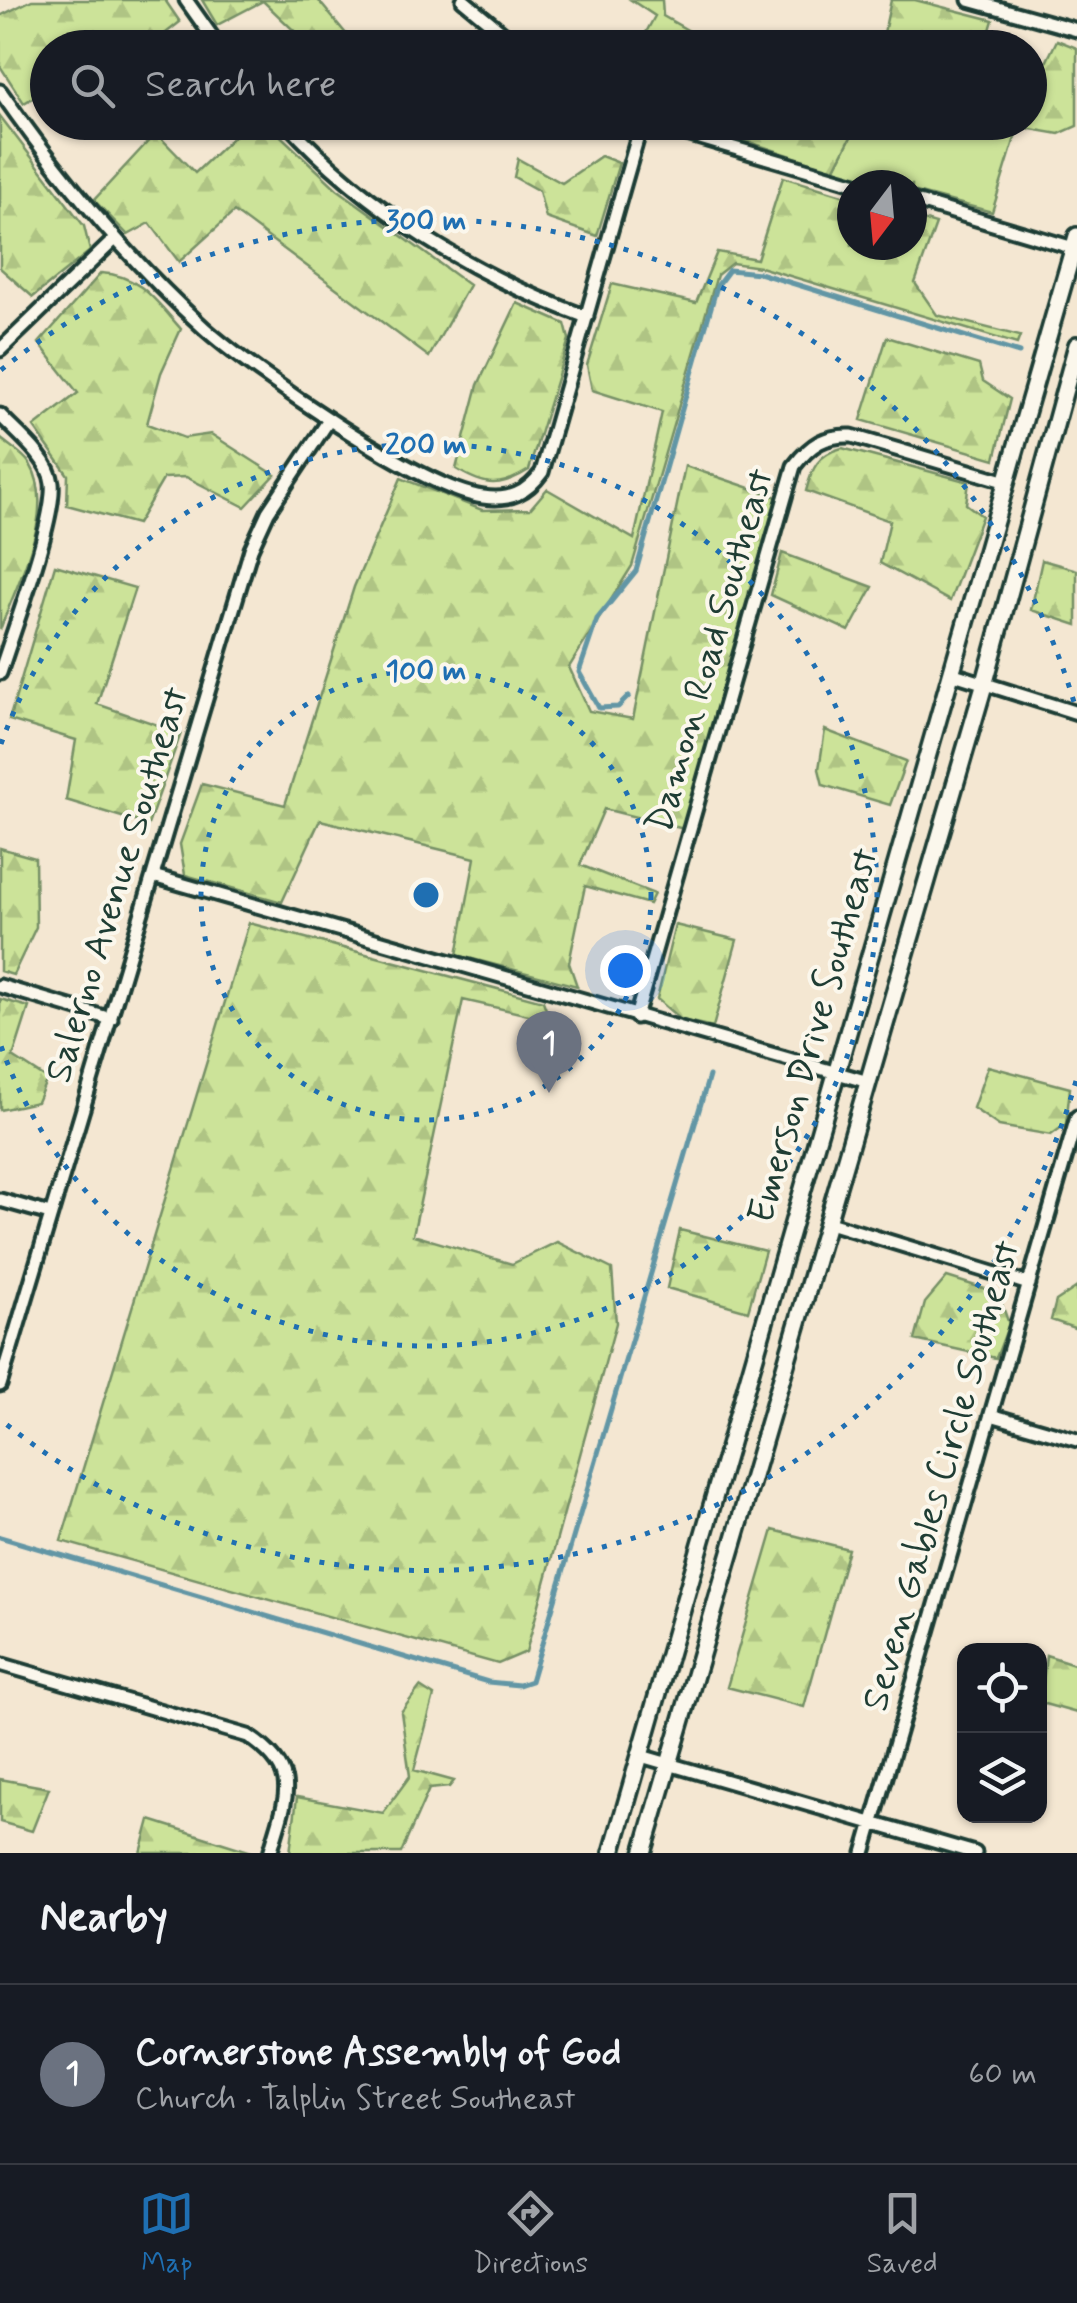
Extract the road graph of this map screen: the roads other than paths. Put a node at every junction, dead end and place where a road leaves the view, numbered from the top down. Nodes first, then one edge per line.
1 (186, 0) edge
2 (463, 0) edge
3 (970, 0) edge
4 (207, 30) edge
5 (499, 30) edge
6 (1077, 30) edge
7 (0, 91) edge
8 (30, 134) edge
9 (34, 140) edge
10 (306, 140) edge
11 (639, 140) edge
12 (706, 140) edge
13 (837, 178) edge
14 (927, 204) edge
15 (115, 239) junction
16 (1076, 244) edge
17 (587, 316) junction
18 (1077, 345) edge
19 (0, 350) edge
20 (0, 415) edge
21 (330, 420) junction
22 (1008, 482) junction
23 (0, 674) edge
24 (954, 674) junction
25 (985, 682) junction
26 (1077, 713) edge
27 (152, 876) junction
28 (0, 986) edge
29 (110, 1018) junction
30 (636, 1018) junction
31 (836, 1073) junction
32 (865, 1080) junction
33 (1077, 1116) edge
34 (0, 1200) edge
35 (50, 1214) junction
36 (826, 1222) junction
37 (1029, 1284) junction
38 (0, 1385) edge
39 (991, 1415) junction
40 (1077, 1440) edge
41 (0, 1664) edge
42 (641, 1756) junction
43 (670, 1764) junction
44 (873, 1823) junction
45 (270, 1853) edge
46 (612, 1853) edge
47 (643, 1853) edge
48 (864, 1853) edge
49 (975, 1853) edge

1 - 4 street
2 - 5 street
3 - 6 street
7 - 8 street
9 - 15 street
10 - 17 street
11 - 17 street
12 - 13 street
14 - 16 street
15 - 19 street
15 - 21 street
16 - 22 street, Emerson Drive Southeast
17 - 21 street
18 - 25 street, Emerson Drive Southeast
20 - 23 street
21 - 27 street, Salerno Avenue Southeast
22 - 24 street, Emerson Drive Southeast
22 - 30 street, Damon Road Southeast
24 - 25 street
24 - 31 street, Emerson Drive Southeast
25 - 26 street
25 - 32 street, Emerson Drive Southeast
27 - 29 street, Salerno Avenue Southeast
27 - 30 street
28 - 29 street
29 - 35 street, Salerno Avenue Southeast
30 - 31 street
31 - 32 street
31 - 42 street, Emerson Drive Southeast
32 - 36 street, Emerson Drive Southeast
33 - 37 street, Seven Gables Circle Southeast
34 - 35 street
35 - 38 street, Salerno Avenue Southeast
36 - 37 street
36 - 43 street, Emerson Drive Southeast
37 - 39 street, Seven Gables Circle Southeast
39 - 40 street
39 - 44 street, Seven Gables Circle Southeast
41 - 45 street
42 - 43 street
42 - 46 street, Emerson Drive Southeast
43 - 44 street
43 - 47 street, Emerson Drive Southeast
44 - 48 street, Seven Gables Circle Southeast
44 - 49 street

